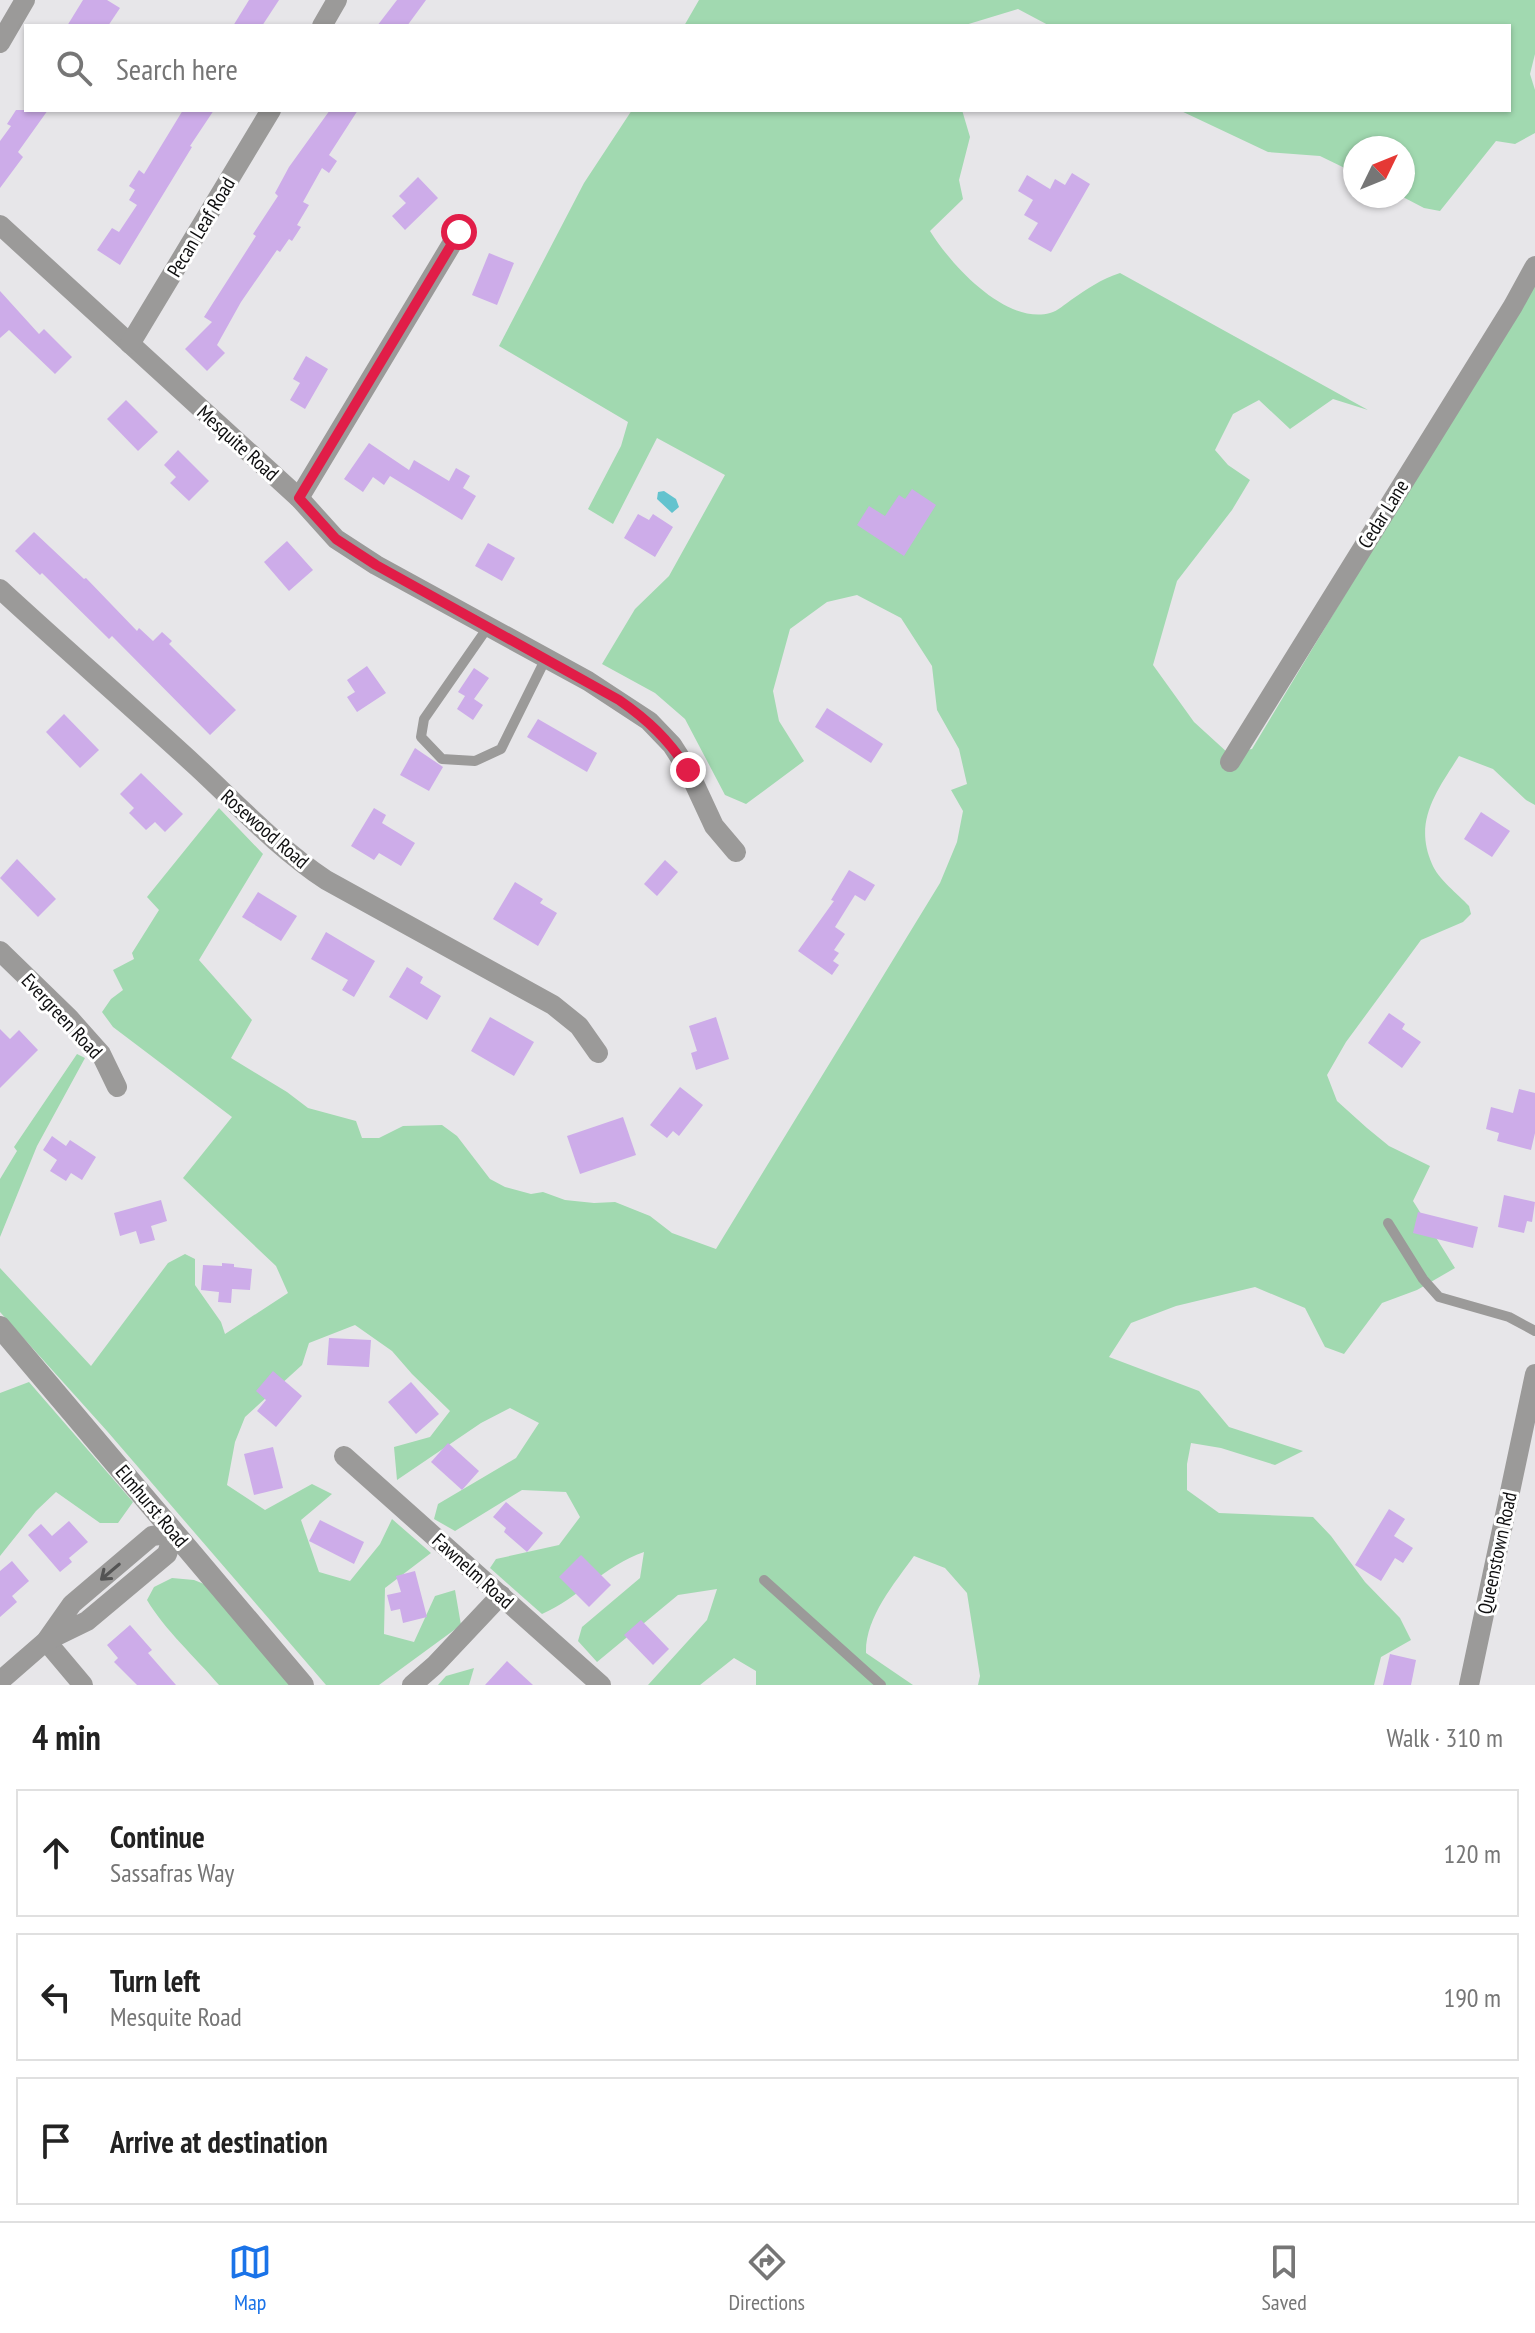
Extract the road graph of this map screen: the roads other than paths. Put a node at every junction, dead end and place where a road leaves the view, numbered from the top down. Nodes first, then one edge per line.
1 (25, 0) edge
2 (337, 0) edge
3 (323, 24) edge
4 (0, 43) edge
5 (270, 112) edge
6 (2, 231) edge
7 (459, 232) dead end
8 (1535, 266) edge
9 (130, 344) junction
10 (299, 498) junction
11 (0, 589) edge
12 (488, 627) junction
13 (546, 658) junction
14 (1230, 762) dead end
15 (736, 852) dead end
16 (0, 951) edge
17 (598, 1053) dead end
18 (117, 1087) dead end
19 (1388, 1223) dead end
20 (0, 1327) edge
21 (1535, 1331) edge
22 (1535, 1374) edge
23 (1531, 1417) edge
24 (344, 1456) dead end
25 (174, 1533) junction
26 (764, 1580) dead end
27 (501, 1595) junction
28 (46, 1641) junction
29 (0, 1681) edge
30 (83, 1685) edge
31 (303, 1685) edge
32 (412, 1685) edge
33 (601, 1685) edge
34 (881, 1685) edge
35 (1469, 1685) edge

1 - 4 street
2 - 3 street
5 - 9 street, Pecan Leaf Road
6 - 9 street, Mesquite Road
7 - 10 street
8 - 14 street, Cedar Lane
9 - 10 street, Mesquite Road
10 - 12 street, Mesquite Road
11 - 17 street, Rosewood Road
12 - 13 street, Mesquite Road
12 - 13 lane
13 - 15 street, Mesquite Road
16 - 18 street, Evergreen Road
19 - 21 lane
20 - 25 street, Elmhurst Road
22 - 23 street, Queenstown Road
23 - 35 street, Queenstown Road
24 - 27 street, Fawnelm Road
25 - 28 street
25 - 31 street, Elmhurst Road
26 - 34 lane
27 - 32 street
27 - 33 street, Fawnelm Road
28 - 29 street
28 - 30 street

